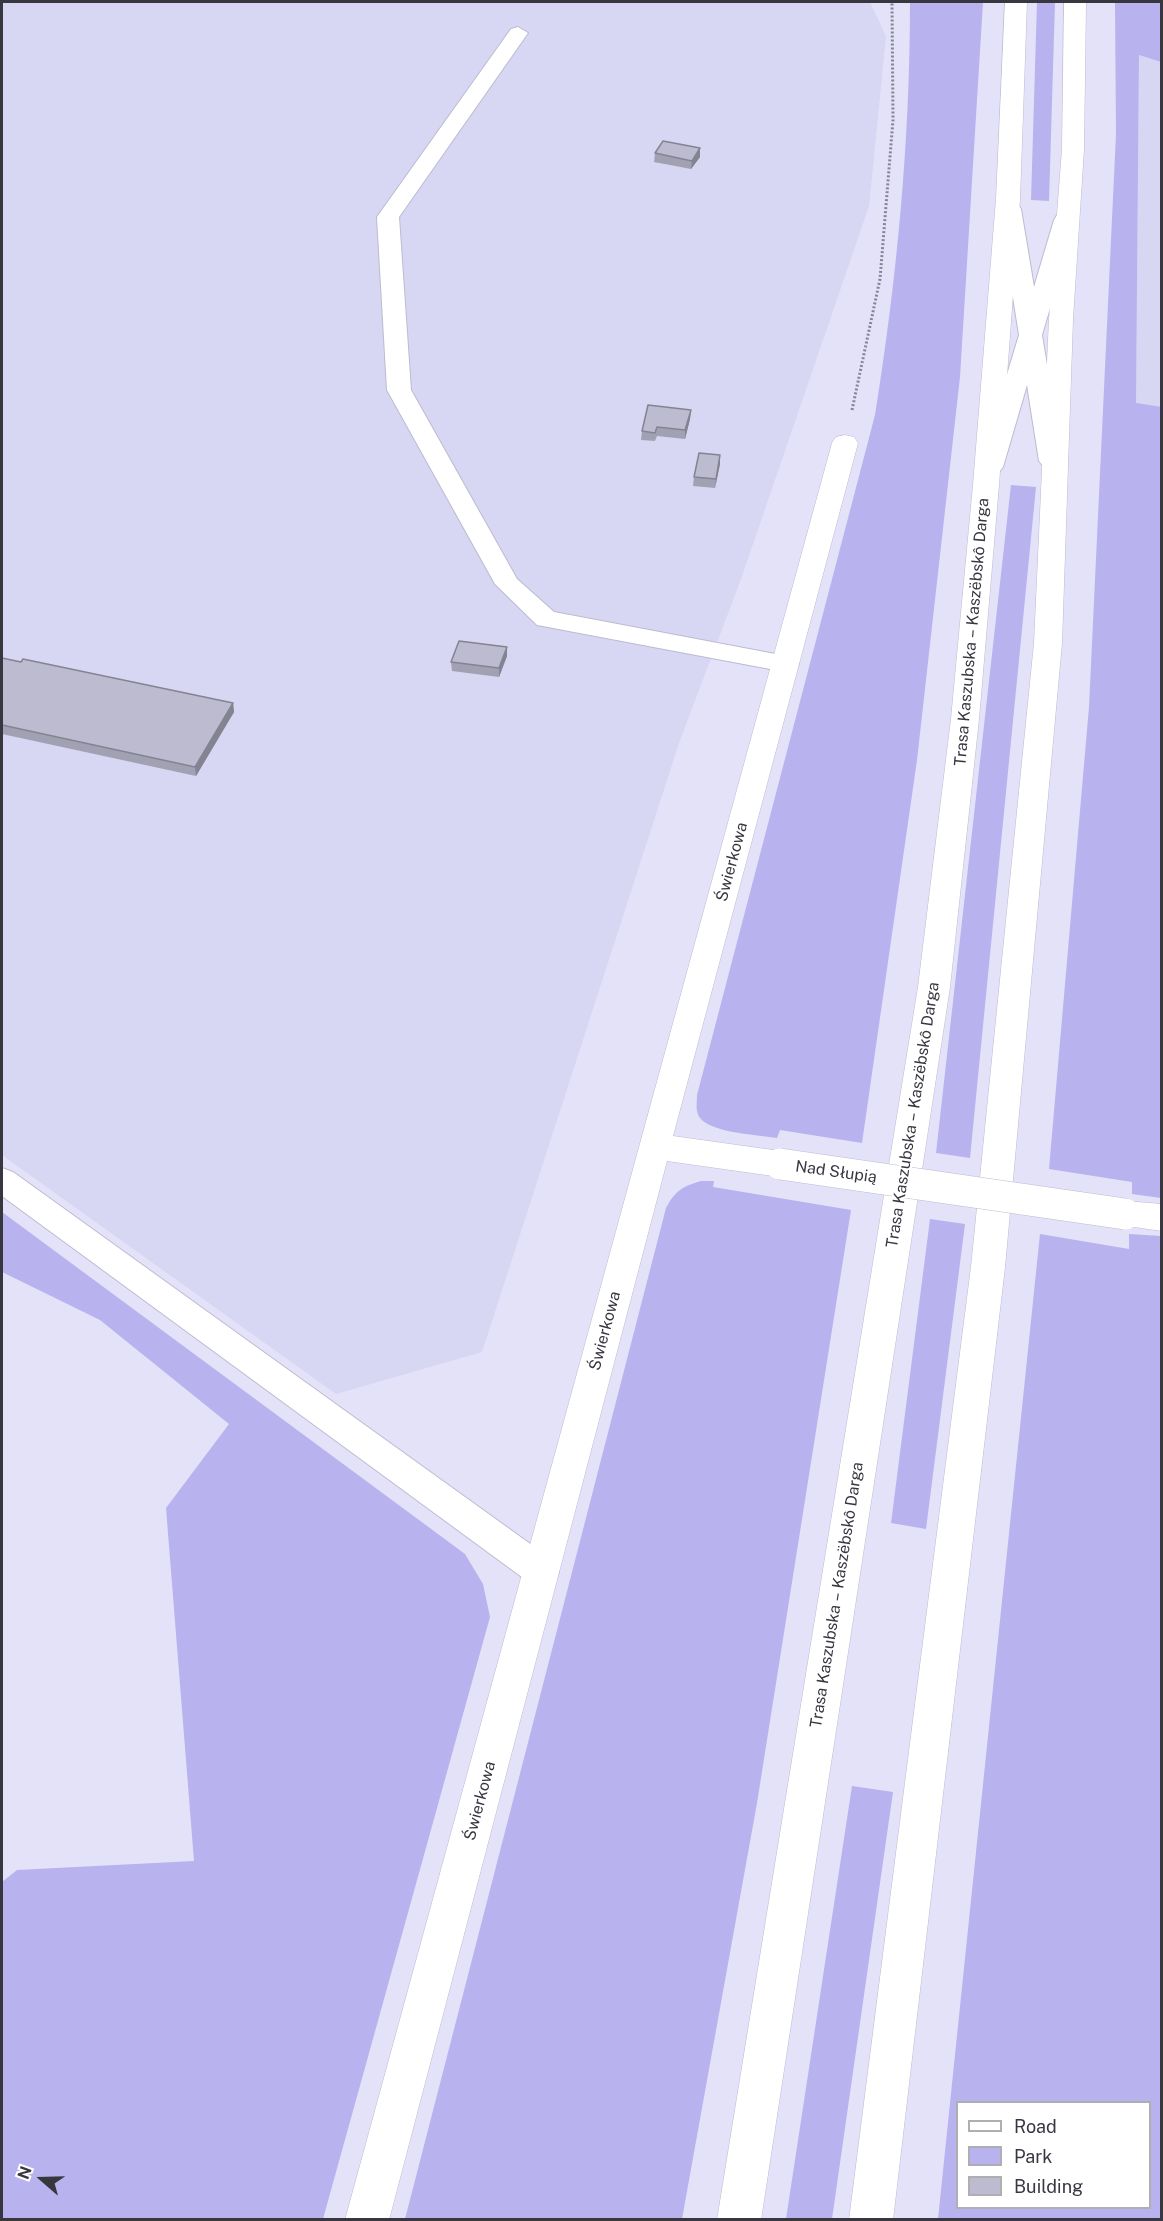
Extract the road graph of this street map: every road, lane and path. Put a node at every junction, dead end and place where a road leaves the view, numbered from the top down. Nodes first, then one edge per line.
1 (892, 2) edge
2 (1016, 2) edge
3 (1075, 2) edge
4 (519, 33) dead end
5 (1008, 199) junction
6 (1070, 203) junction
7 (1031, 336) junction
8 (845, 443) joint
9 (986, 485) junction
10 (1056, 491) junction
11 (786, 664) junction
12 (654, 1146) junction
13 (2, 1180) edge
14 (1161, 1218) edge
15 (542, 1572) junction
16 (367, 2220) edge
17 (739, 2220) edge
18 (871, 2220) edge

1 - 8 path
2 - 5 main road, Trasa Kaszubska – Kaszëbskô Darga
3 - 6 main road
4 - 11 lane
5 - 7 lane
5 - 9 main road, Trasa Kaszubska – Kaszëbskô Darga
6 - 7 lane
6 - 10 main road
7 - 9 lane
7 - 10 lane
8 - 11 main road, Świerkowa
9 - 17 main road, Trasa Kaszubska – Kaszëbskô Darga
10 - 18 main road
11 - 12 main road, Świerkowa
12 - 14 main road, Nad Słupią, bridge
12 - 15 main road, Świerkowa
13 - 15 lane
15 - 16 main road, Świerkowa

